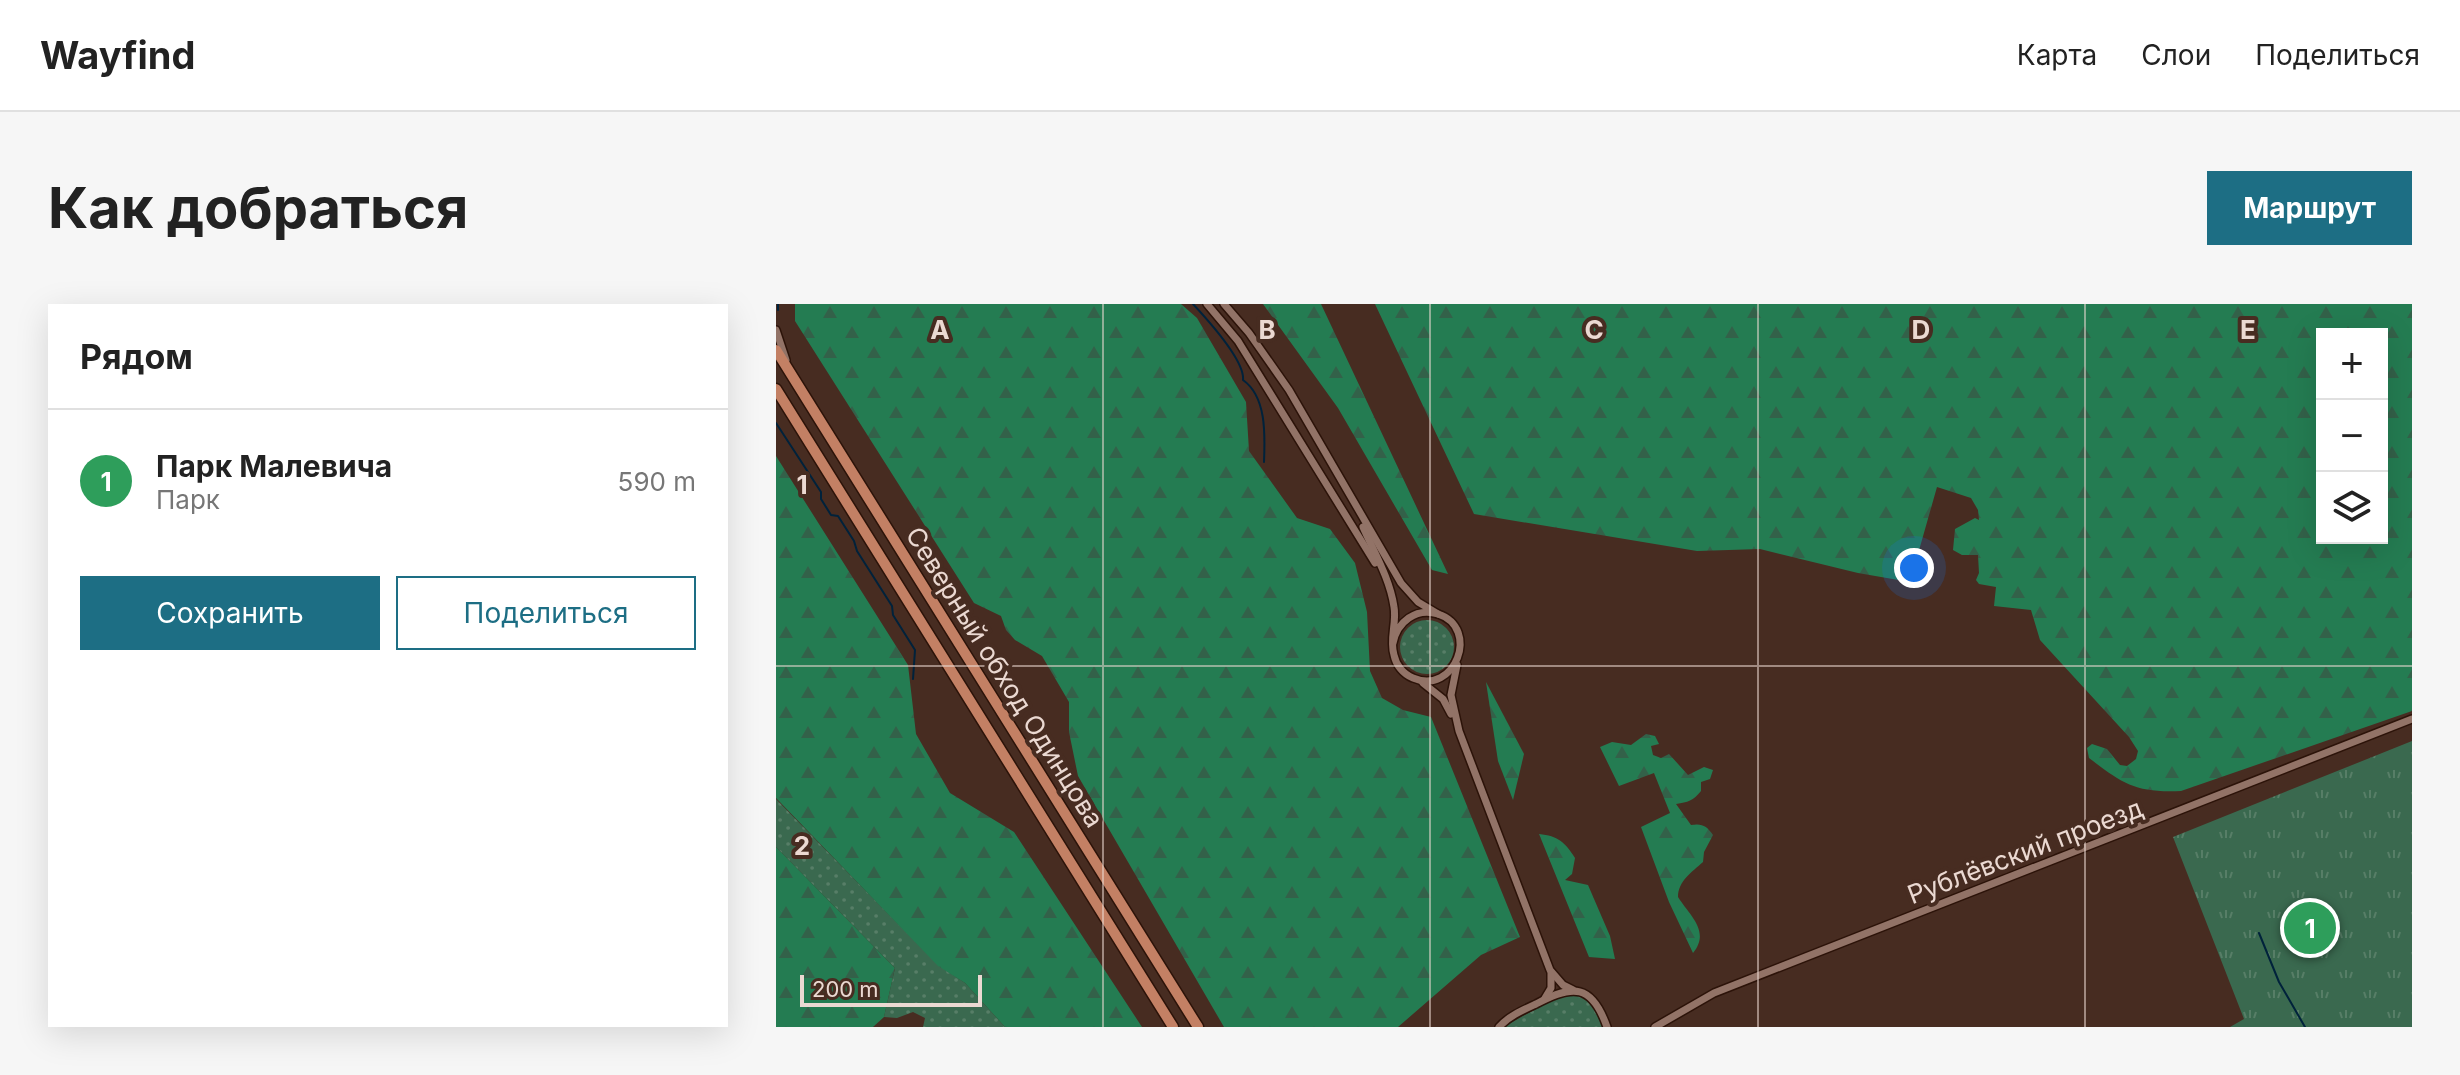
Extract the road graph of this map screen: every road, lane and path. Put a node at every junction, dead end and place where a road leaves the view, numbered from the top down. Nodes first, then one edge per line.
1 (1207, 304) edge
2 (1224, 304) edge
3 (776, 330) edge
4 (776, 350) edge
5 (795, 380) junction
6 (776, 389) edge
7 (776, 401) edge
8 (803, 430) junction
9 (1352, 501) junction
10 (1385, 577) junction
11 (1438, 614) junction
12 (1393, 643) junction
13 (1460, 655) junction
14 (1410, 676) junction
15 (2412, 719) edge
16 (1459, 731) junction
17 (1550, 970) junction
18 (1573, 990) junction
19 (1545, 999) junction
20 (1173, 1027) edge
21 (1198, 1027) edge
22 (1499, 1027) edge
23 (1607, 1027) edge
24 (1655, 1027) edge

1 - 10 street
2 - 9 street
3 - 5 street
4 - 5 highway, Северный обход Одинцова
5 - 21 highway, Северный обход Одинцова
6 - 8 highway, Северный обход Одинцова
7 - 8 street
8 - 20 highway, Северный обход Одинцова
9 - 10 street
9 - 11 street
10 - 12 street
11 - 12 street
11 - 13 street
12 - 14 street
13 - 14 street
13 - 16 street
14 - 16 street
15 - 24 street, Рублёвский проезд
16 - 17 street
17 - 18 street
17 - 19 street
18 - 19 street
18 - 23 street
19 - 22 street

